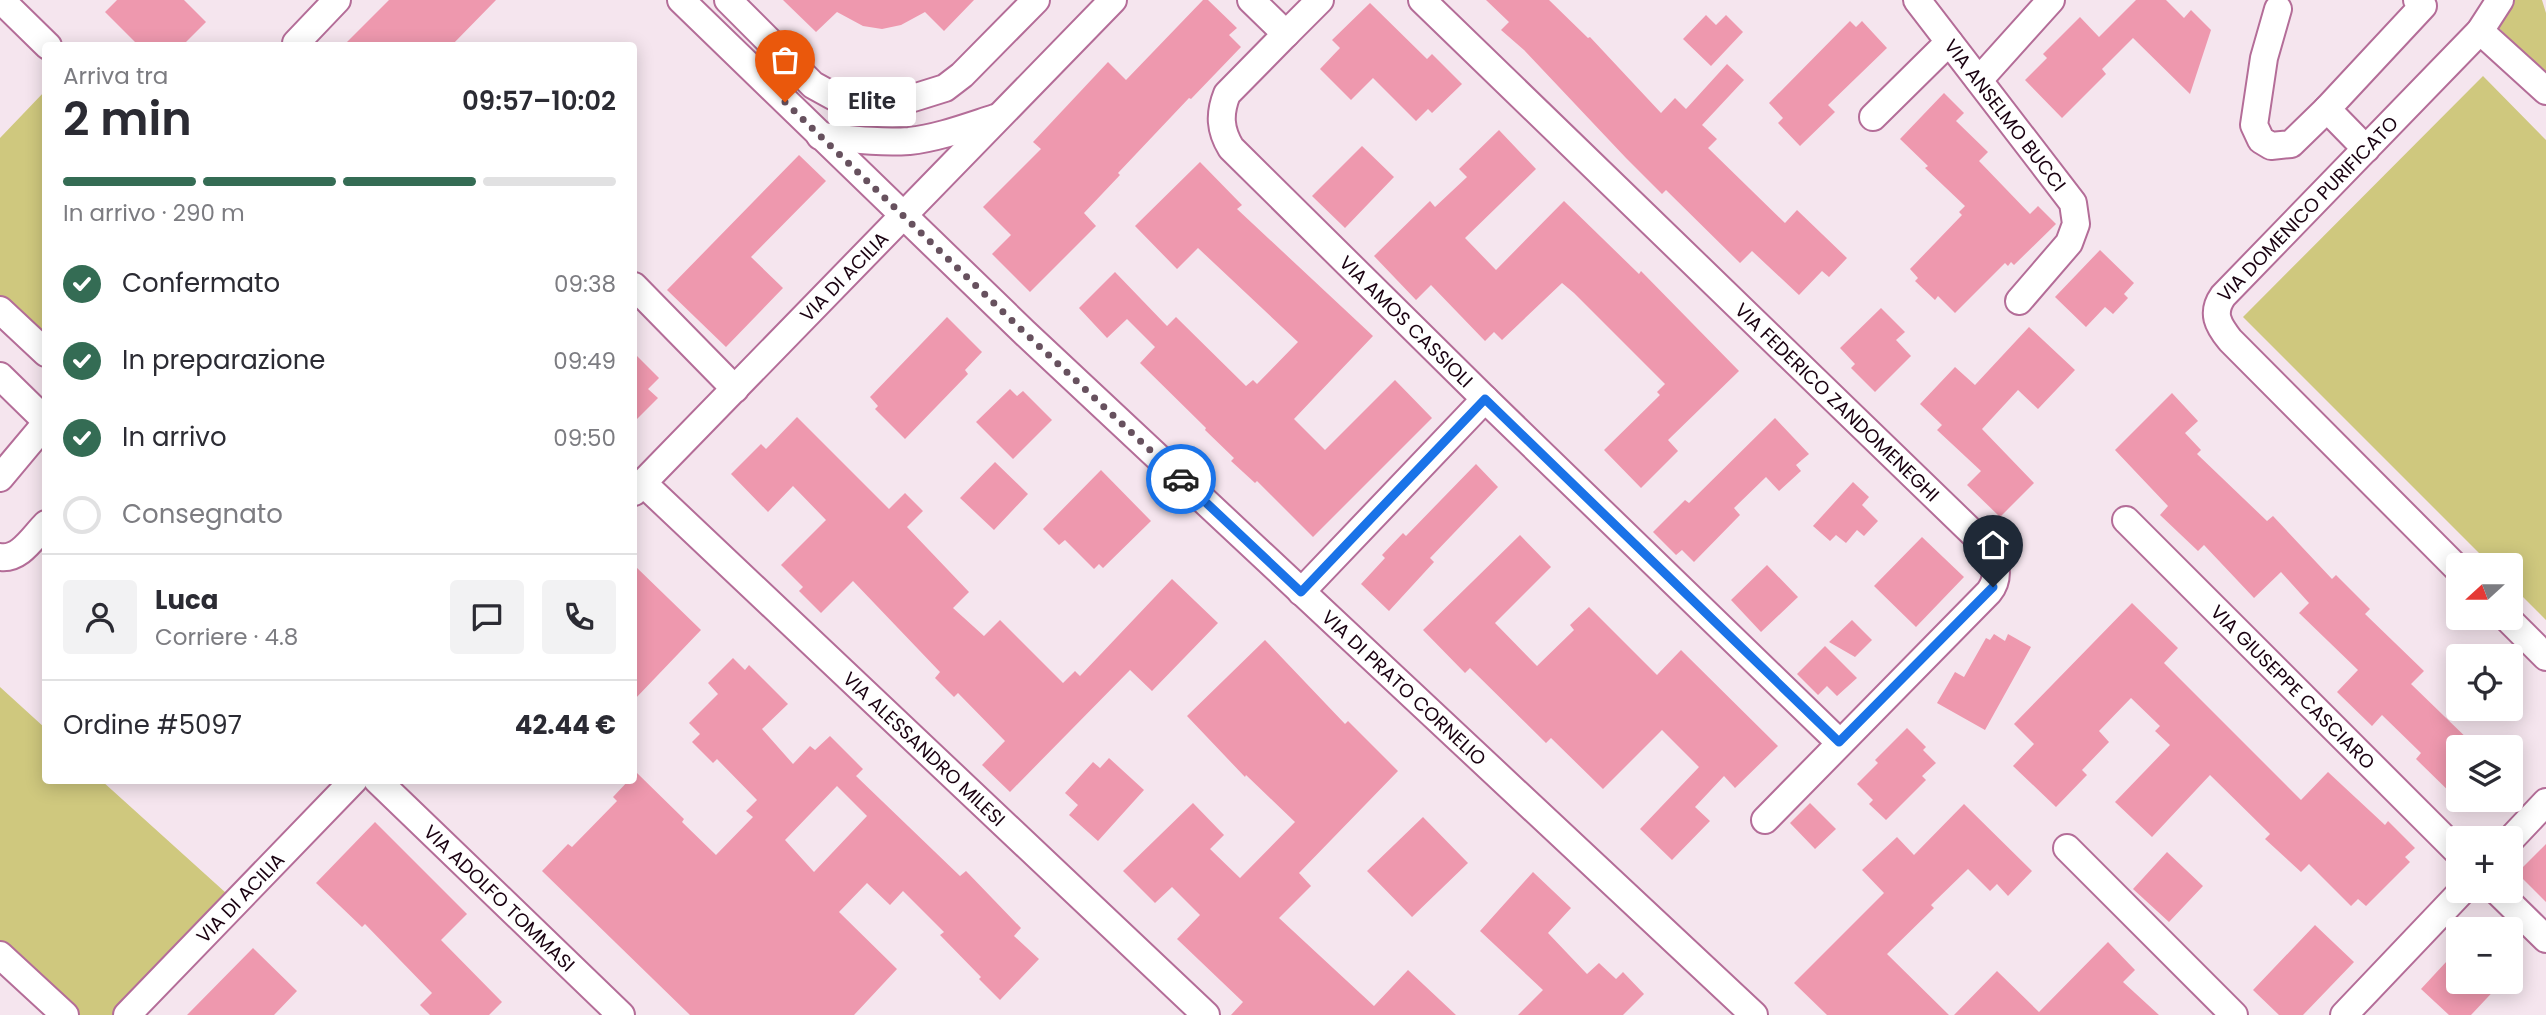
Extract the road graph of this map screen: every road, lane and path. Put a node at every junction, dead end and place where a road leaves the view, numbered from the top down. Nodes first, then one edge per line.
1 (1, 0) edge
2 (337, 0) edge
3 (681, 0) edge
4 (1036, 0) edge
5 (1113, 0) edge
6 (1251, 0) edge
7 (1320, 0) edge
8 (1422, 0) edge
9 (1917, 0) edge
10 (2051, 0) edge
11 (2417, 0) edge
12 (2500, 0) edge
13 (732, 5) edge
14 (2278, 9) dead end
15 (2480, 31) junction
16 (715, 33) junction
17 (1286, 34) junction
18 (1949, 41) junction
19 (44, 42) edge
20 (297, 42) edge
21 (1979, 80) junction
22 (2546, 91) edge
23 (2327, 108) junction
24 (1872, 117) dead end
25 (997, 118) junction
26 (820, 136) junction
27 (2365, 149) junction
28 (902, 216) junction
29 (637, 289) edge
30 (2018, 301) dead end
31 (0, 310) edge
32 (42, 349) edge
33 (0, 376) edge
34 (735, 388) junction
35 (1485, 399) junction
36 (42, 418) edge
37 (42, 427) edge
38 (0, 478) edge
39 (638, 487) edge
40 (2126, 520) dead end
41 (42, 528) edge
42 (2446, 556) edge
43 (0, 557) edge
44 (1301, 592) junction
45 (2519, 630) edge
46 (2546, 657) edge
47 (1839, 742) junction
48 (350, 784) edge
49 (381, 784) edge
50 (2546, 802) edge
51 (1765, 820) dead end
52 (2523, 826) edge
53 (2446, 840) edge
54 (2067, 848) dead end
55 (2451, 903) edge
56 (2509, 903) edge
57 (2546, 939) edge
58 (0, 955) edge
59 (132, 1013) edge
60 (65, 1015) edge
61 (621, 1015) edge
62 (1206, 1015) edge
63 (1754, 1015) edge
64 (2234, 1015) edge
65 (2344, 1015) edge

1 - 19 street
2 - 20 street
3 - 16 street, VIA DI PRATO CORNELIO
4 - 13 street
5 - 25 street, VIA DI ACILIA
6 - 17 street
7 - 17 street
8 - 47 street, VIA FEDERICO ZANDOMENEGHI
9 - 18 street, VIA ANSELMO BUCCI
10 - 21 street
11 - 23 street
12 - 15 street, VIA DOMENICO PURIFICATO
13 - 16 street
14 - 23 street
15 - 22 street
15 - 27 street, VIA DOMENICO PURIFICATO
16 - 26 street, VIA DI PRATO CORNELIO
17 - 35 street, VIA AMOS CASSIOLI
18 - 21 street, VIA ANSELMO BUCCI
18 - 24 street
21 - 30 street, VIA ANSELMO BUCCI
23 - 27 street
25 - 26 street
25 - 28 street, VIA DI ACILIA
26 - 28 street, VIA DI PRATO CORNELIO
27 - 42 street, VIA DOMENICO PURIFICATO
28 - 34 street, VIA DI ACILIA
28 - 44 street, VIA DI PRATO CORNELIO
29 - 34 street
31 - 32 street
33 - 36 street
34 - 39 street, VIA DI ACILIA
35 - 44 street
35 - 47 street, VIA AMOS CASSIOLI
37 - 38 street
39 - 62 street, VIA ALESSANDRO MILESI
40 - 53 street, VIA GIUSEPPE CASCIARO
41 - 43 street
44 - 63 street, VIA DI PRATO CORNELIO
45 - 46 street
47 - 51 street, VIA FEDERICO ZANDOMENEGHI
48 - 59 street, VIA DI ACILIA
49 - 61 street, VIA ADOLFO TOMMASI
50 - 52 street
54 - 64 street
55 - 65 street
56 - 57 street
58 - 60 street

